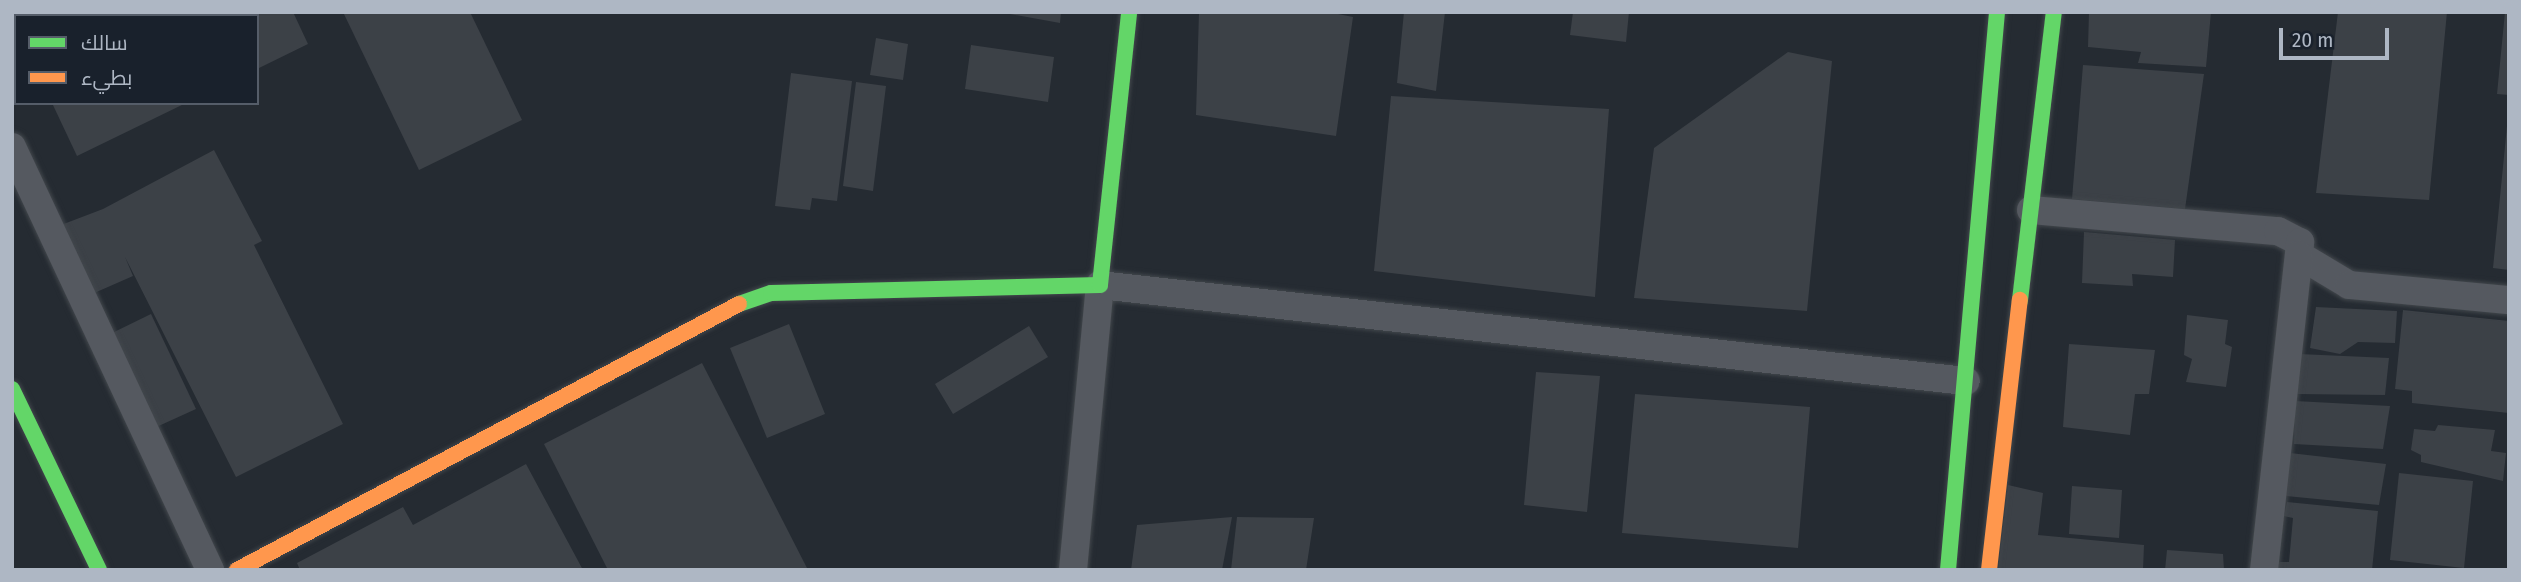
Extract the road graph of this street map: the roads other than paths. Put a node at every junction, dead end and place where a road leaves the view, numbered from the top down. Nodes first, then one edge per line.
1 (1129, 12) edge
2 (1997, 12) edge
3 (2054, 12) edge
4 (12, 147) edge
5 (2031, 210) junction
6 (2299, 255) junction
7 (1100, 285) junction
8 (2509, 300) edge
9 (1966, 381) junction
10 (12, 389) edge
11 (99, 570) edge
12 (210, 570) edge
13 (237, 570) edge
14 (1073, 570) edge
15 (1948, 570) edge
16 (1989, 570) edge
17 (2264, 570) edge

1 - 7 street
2 - 9 street
3 - 5 street
4 - 12 street
5 - 6 street
5 - 16 street
6 - 8 street
6 - 17 street
7 - 9 street
7 - 13 street
7 - 14 street
9 - 15 street
10 - 11 street

